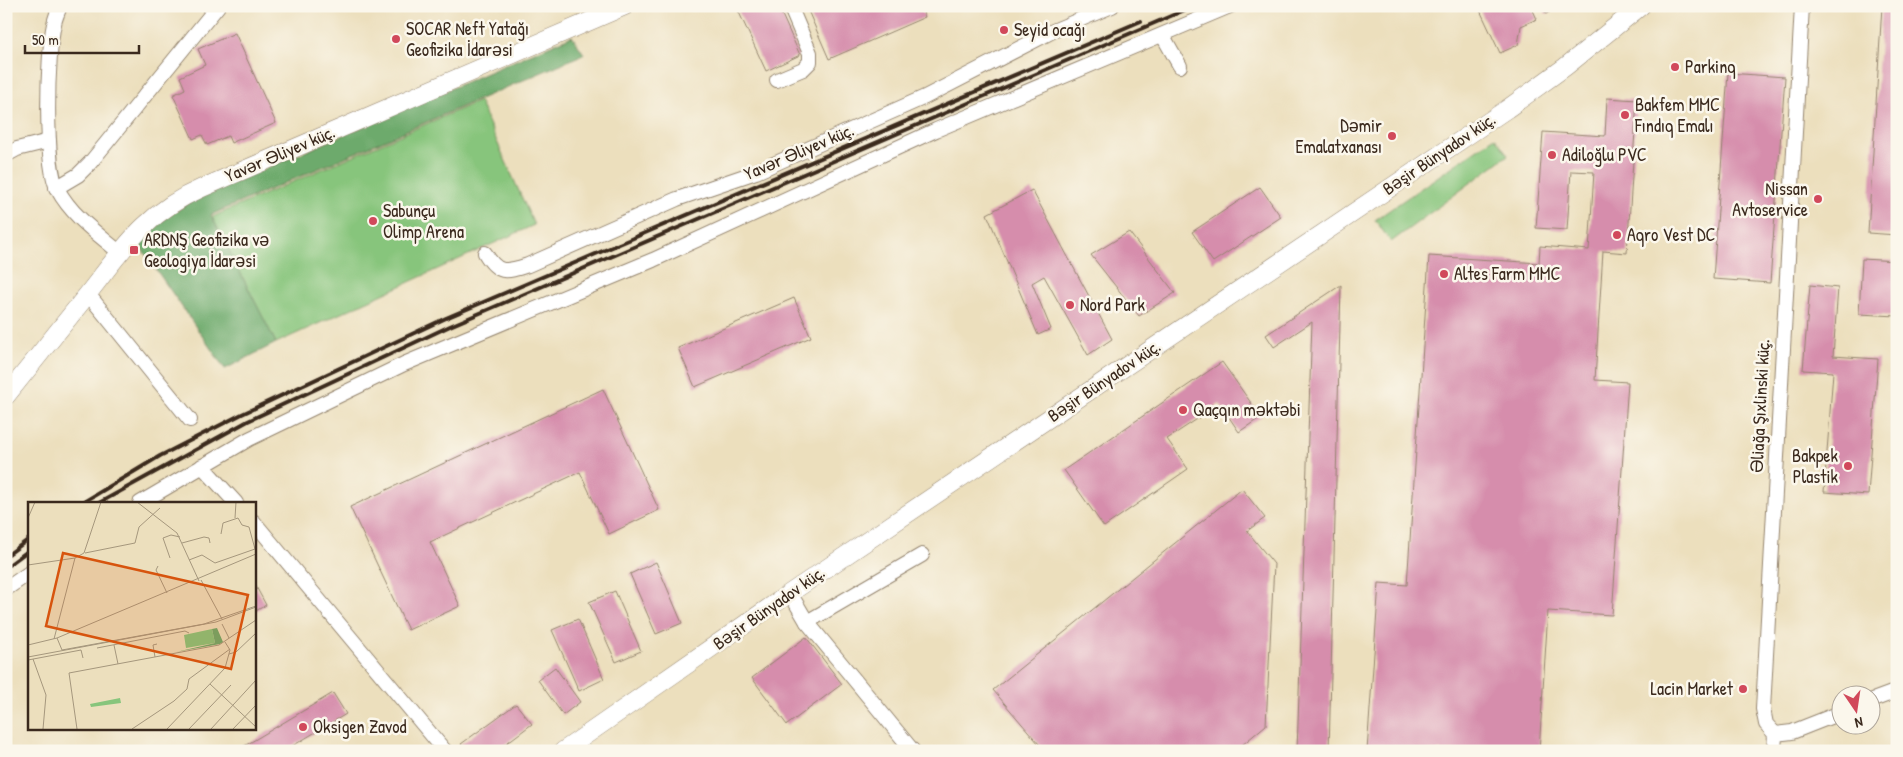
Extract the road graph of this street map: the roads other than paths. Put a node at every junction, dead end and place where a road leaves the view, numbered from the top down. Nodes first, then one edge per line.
1 (60, 6) edge
2 (218, 6) edge
3 (625, 6) edge
4 (790, 6) edge
5 (1112, 6) edge
6 (1230, 6) edge
7 (1641, 6) edge
8 (1802, 6) edge
9 (1163, 36) junction
10 (1180, 66) dead end
11 (777, 80) dead end
12 (49, 141) junction
13 (6, 155) edge
14 (56, 188) junction
15 (119, 252) junction
16 (486, 253) dead end
17 (88, 294) junction
18 (6, 396) edge
19 (190, 420) dead end
20 (202, 466) junction
21 (142, 502) edge
22 (235, 502) edge
23 (255, 523) edge
24 (922, 555) dead end
25 (28, 574) edge
26 (6, 589) edge
27 (790, 594) junction
28 (807, 622) junction
29 (1897, 690) edge
30 (1880, 697) edge
31 (1830, 717) edge
32 (1775, 734) junction
33 (910, 750) edge
34 (445, 751) edge
35 (563, 751) edge
36 (1774, 751) edge

1 - 12 street
2 - 14 street
3 - 15 street, Yavər Əliyev küç.
4 - 11 street
5 - 16 street, Yavər Əliyev küç.
6 - 9 street
7 - 27 street, Bəşir Bünyadov küç.
8 - 32 street, Əliağa Şıxlinski küç.
9 - 10 street
9 - 20 street
12 - 13 street
12 - 14 street
14 - 15 street
15 - 17 street, Yavər Əliyev küç.
17 - 18 street, Yavər Əliyev küç.
17 - 19 street
20 - 21 street
20 - 22 street
23 - 34 street
24 - 28 street
25 - 26 street
27 - 28 street
27 - 35 street, Bəşir Bünyadov küç.
28 - 33 street
29 - 30 street
31 - 32 street
32 - 36 street

